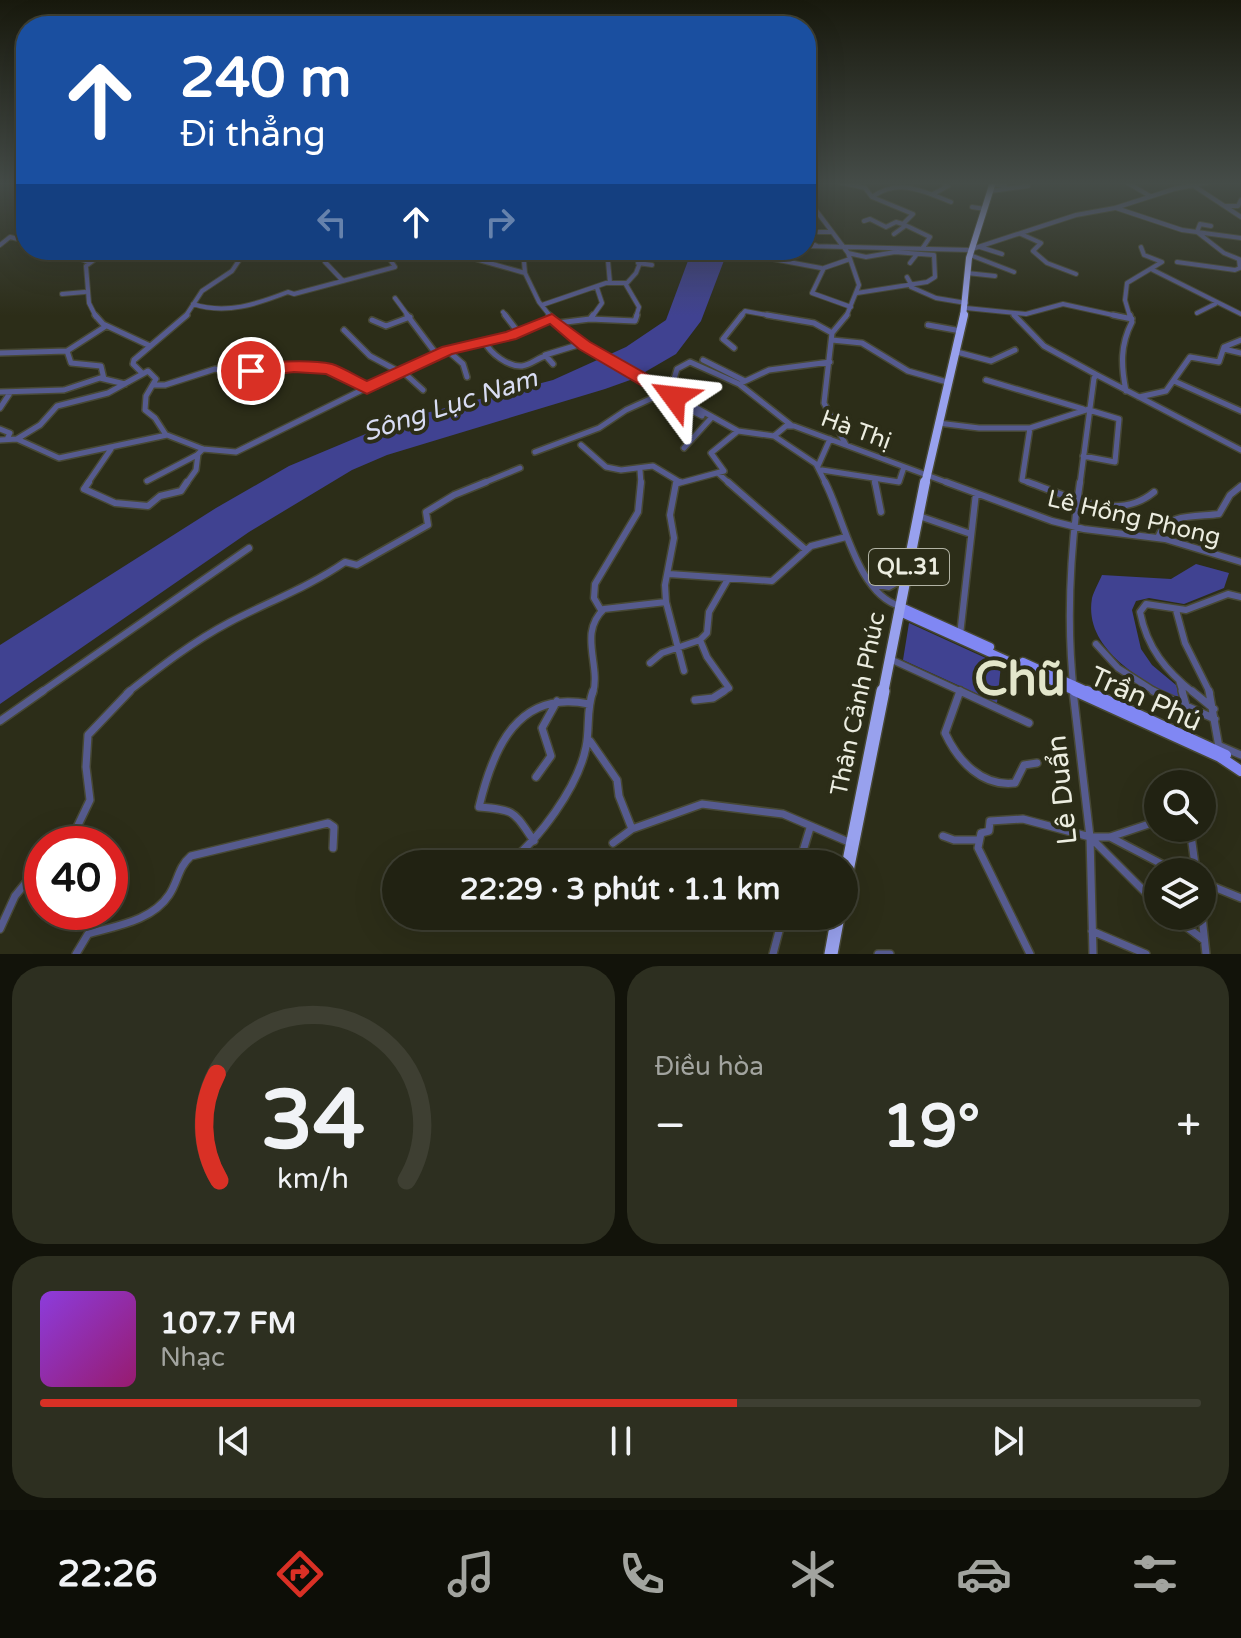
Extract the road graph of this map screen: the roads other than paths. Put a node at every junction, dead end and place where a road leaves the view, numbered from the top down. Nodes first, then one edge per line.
1 (829, 227) edge
2 (902, 227) edge
3 (907, 227) edge
4 (979, 227) edge
5 (1040, 227) edge
6 (1178, 227) edge
7 (1199, 227) edge
8 (816, 232) edge
9 (833, 232) junction
10 (1197, 232) junction
11 (1020, 233) junction
12 (894, 234) dead end
13 (1241, 238) edge
14 (816, 247) edge
15 (816, 247) edge
16 (1141, 247) dead end
17 (920, 251) junction
18 (971, 251) junction
19 (846, 252) junction
20 (1002, 254) dead end
21 (1240, 259) edge
22 (86, 260) edge
23 (92, 260) edge
24 (239, 260) edge
25 (324, 260) edge
26 (392, 260) edge
27 (479, 260) edge
28 (524, 260) edge
29 (608, 260) edge
30 (640, 260) edge
31 (778, 260) edge
32 (89, 262) junction
33 (1177, 262) dead end
34 (638, 263) junction
35 (910, 263) dead end
36 (652, 265) dead end
37 (822, 268) junction
38 (1152, 269) junction
39 (1235, 270) junction
40 (1014, 272) dead end
41 (525, 273) junction
42 (966, 273) junction
43 (1076, 274) dead end
44 (1241, 274) edge
45 (995, 276) dead end
46 (907, 277) dead end
47 (344, 281) junction
48 (610, 283) junction
49 (625, 283) junction
50 (911, 286) junction
51 (597, 288) junction
52 (85, 292) junction
53 (857, 293) junction
54 (62, 294) dead end
55 (395, 298) dead end
56 (1215, 303) junction
57 (193, 304) junction
58 (542, 305) junction
59 (966, 306) junction
60 (851, 307) junction
61 (503, 312) dead end
62 (1197, 313) dead end
63 (1239, 313) edge
64 (1013, 314) junction
65 (410, 317) junction
66 (590, 319) junction
67 (1132, 319) junction
68 (372, 320) dead end
69 (1241, 320) edge
70 (554, 321) junction
71 (928, 325) dead end
72 (106, 326) junction
73 (344, 330) dead end
74 (962, 331) junction
75 (518, 332) junction
76 (832, 333) junction
77 (832, 340) junction
78 (1241, 340) edge
79 (485, 342) junction
80 (148, 345) junction
81 (583, 345) junction
82 (734, 348) dead end
83 (1223, 349) junction
84 (447, 350) junction
85 (1015, 350) dead end
86 (67, 351) junction
87 (957, 352) junction
88 (0, 353) edge
89 (1241, 353) edge
90 (437, 355) junction
91 (544, 355) junction
92 (703, 360) dead end
93 (830, 362) junction
94 (553, 364) dead end
95 (400, 371) junction
96 (142, 373) junction
97 (1097, 375) junction
98 (467, 377) dead end
99 (104, 379) junction
100 (986, 380) dead end
101 (1174, 381) junction
102 (947, 382) junction
103 (742, 383) junction
104 (126, 384) junction
105 (155, 385) junction
106 (667, 385) dead end
107 (367, 388) junction
108 (423, 390) dead end
109 (1126, 391) junction
110 (0, 392) edge
111 (10, 393) junction
112 (1138, 397) junction
113 (0, 408) edge
114 (1087, 409) junction
115 (1241, 411) edge
116 (711, 419) junction
117 (937, 422) junction
118 (792, 425) junction
119 (1030, 428) junction
120 (0, 429) edge
121 (738, 431) junction
122 (167, 435) junction
123 (774, 436) junction
124 (17, 439) junction
125 (830, 439) junction
126 (4, 440) edge
127 (581, 445) dead end
128 (846, 445) junction
129 (112, 448) junction
130 (684, 448) dead end
131 (1241, 450) edge
132 (201, 452) junction
133 (535, 452) dead end
134 (1083, 456) junction
135 (904, 467) junction
136 (520, 468) dead end
137 (819, 468) junction
138 (640, 470) junction
139 (718, 473) junction
140 (928, 476) junction
141 (874, 479) junction
142 (147, 481) dead end
143 (678, 481) junction
144 (1241, 486) edge
145 (1154, 492) dead end
146 (976, 493) junction
147 (1077, 498) junction
148 (881, 512) dead end
149 (919, 516) junction
150 (1074, 526) junction
151 (971, 534) junction
152 (846, 537) junction
153 (1158, 538) junction
154 (249, 548) dead end
155 (806, 550) junction
156 (1241, 562) edge
157 (669, 574) junction
158 (907, 575) junction
159 (728, 579) junction
160 (871, 583) junction
161 (1241, 597) edge
162 (666, 602) junction
163 (886, 602) junction
164 (900, 609) junction
165 (601, 610) junction
166 (1176, 610) junction
167 (897, 625) junction
168 (960, 637) junction
169 (700, 640) junction
170 (1096, 644) dead end
171 (676, 648) junction
172 (890, 659) junction
173 (650, 663) dead end
174 (684, 671) dead end
175 (1179, 680) junction
176 (1072, 686) junction
177 (960, 690) junction
178 (558, 700) junction
179 (695, 700) dead end
180 (589, 704) junction
181 (1214, 709) junction
182 (1188, 710) junction
183 (1215, 719) junction
184 (0, 721) edge
185 (1029, 723) dead end
186 (589, 740) junction
187 (1220, 751) junction
188 (1241, 755) edge
189 (1037, 763) dead end
190 (1241, 768) edge
191 (536, 777) dead end
192 (78, 826) edge
193 (1144, 826) edge
194 (810, 828) junction
195 (632, 829) junction
196 (943, 836) dead end
197 (1090, 837) junction
198 (1110, 837) junction
199 (979, 840) junction
200 (534, 841) junction
201 (613, 843) dead end
202 (852, 843) junction
203 (333, 848) dead end
204 (523, 850) edge
205 (803, 850) edge
206 (851, 850) edge
207 (1153, 858) edge
208 (24, 885) edge
209 (1216, 888) edge
210 (1144, 891) edge
211 (1241, 898) edge
212 (0, 929) edge
213 (779, 930) edge
214 (836, 930) edge
215 (1191, 930) edge
216 (1203, 930) edge
217 (1092, 931) junction
218 (1204, 940) junction
219 (833, 953) edge
220 (76, 954) edge
221 (773, 954) edge
222 (878, 954) edge
223 (890, 954) edge
224 (1030, 954) edge
225 (1093, 954) edge
226 (1146, 954) edge
227 (1206, 954) edge

1 - 9 street
2 - 12 street
3 - 17 street
4 - 18 highway, QL.31
5 - 11 street
6 - 10 street
7 - 10 street
8 - 9 street
9 - 19 street
10 - 13 street
10 - 21 street
11 - 18 street
11 - 43 street
14 - 19 street
15 - 19 street
16 - 38 street
17 - 18 street
17 - 19 street
17 - 19 street
17 - 35 street
17 - 50 street
18 - 20 street
18 - 40 street
18 - 42 highway, Thân Cảnh Phúc / QL.31
19 - 37 street
19 - 53 street
21 - 39 street
22 - 32 street
23 - 32 street
24 - 57 street
25 - 47 street
26 - 47 street
27 - 41 street
28 - 41 street
29 - 48 street
30 - 34 street
31 - 37 street
32 - 52 street
33 - 39 street
34 - 36 street
34 - 49 street
37 - 60 street
38 - 56 street
38 - 67 street
39 - 44 street
41 - 58 street
42 - 45 street
42 - 59 highway, Thân Cảnh Phúc / QL.31
46 - 50 street
47 - 57 street
48 - 49 street
48 - 51 street
49 - 66 street
50 - 53 street
50 - 59 street
51 - 58 street
51 - 66 street
52 - 54 street
52 - 72 street
53 - 60 street
55 - 65 street
56 - 62 street
56 - 63 street
57 - 80 street
58 - 70 street
59 - 64 street
59 - 74 highway, Thân Cảnh Phúc / QL.31
60 - 76 street
61 - 75 street
63 - 69 street
64 - 67 street
64 - 97 street
65 - 68 street
65 - 90 street
66 - 70 street
67 - 109 street
70 - 75 street
70 - 81 street
71 - 74 street
72 - 80 street
72 - 86 street
73 - 95 street
74 - 87 highway, Thân Cảnh Phúc / QL.31
75 - 79 street
76 - 77 street
76 - 82 street
77 - 93 street
77 - 102 street
78 - 83 street
79 - 84 street
79 - 91 street
80 - 96 street
81 - 91 street
81 - 116 street
83 - 89 street
83 - 101 street
84 - 90 street
84 - 98 street
85 - 87 street
86 - 88 street
86 - 99 street
87 - 102 highway, Thân Cảnh Phúc / QL.31
90 - 95 street
91 - 94 street
92 - 103 street
93 - 103 street
93 - 128 street
95 - 107 street
95 - 108 street
96 - 104 street
96 - 105 street
97 - 109 street
97 - 114 street, Lê Duẩn
99 - 104 street
99 - 111 street
100 - 114 street
101 - 112 street
101 - 115 street
102 - 117 highway, Thân Cảnh Phúc / QL.31
103 - 106 street
103 - 118 street
104 - 124 street
105 - 107 street
105 - 122 street
107 - 132 street
109 - 112 street
110 - 111 street
111 - 113 street
112 - 131 street
114 - 119 street
114 - 134 street, Lê Duẩn
114 - 134 street
116 - 121 street
116 - 130 street
116 - 133 street
117 - 119 street
117 - 140 highway, Thân Cảnh Phúc / QL.31
118 - 123 street, Hà Thị
118 - 125 street, Hà Thị
119 - 147 street
120 - 126 street
121 - 123 street
121 - 139 street
122 - 129 street
122 - 132 street
123 - 137 street
124 - 126 street
124 - 129 street
125 - 128 street, Hà Thị
125 - 137 street
127 - 138 street
128 - 135 street, Hà Thị
129 - 132 street
132 - 142 street
134 - 147 street, Lê Duẩn
135 - 140 street, Hà Thị
135 - 141 street
136 - 192 street
137 - 141 street
137 - 152 street
138 - 143 street
138 - 165 street
139 - 143 street
139 - 155 street
140 - 146 street, Lê Hồng Phong
140 - 149 highway, Thân Cảnh Phúc / QL.31
141 - 148 street
143 - 157 street
144 - 153 street
145 - 147 street
146 - 150 street, Lê Hồng Phong
146 - 151 street
147 - 150 street, Lê Duẩn
149 - 151 street
149 - 158 highway, Thân Cảnh Phúc / QL.31
150 - 153 street, Lê Hồng Phong
150 - 176 street, Lê Duẩn
151 - 168 street
152 - 155 street
152 - 160 street
153 - 156 street, Lê Hồng Phong
154 - 184 street
155 - 159 street
157 - 159 street
157 - 162 street
158 - 160 street
158 - 164 highway, Thân Cảnh Phúc / QL.31
159 - 169 street
160 - 163 street
161 - 166 street
162 - 165 street
162 - 171 street
163 - 164 street
163 - 167 street
164 - 167 highway, Thân Cảnh Phúc / QL.31
164 - 168 main road, Trần Phú
165 - 180 street
166 - 175 street
166 - 181 street
167 - 172 highway, Thân Cảnh Phúc / QL.31
168 - 176 main road, Trần Phú
169 - 171 street
169 - 179 street
170 - 182 street
171 - 173 street
171 - 174 street
172 - 177 street
172 - 202 highway, Thân Cảnh Phúc / QL.31
175 - 181 street
175 - 182 street
176 - 187 main road, Trần Phú
176 - 197 street, Lê Duẩn
177 - 185 street
177 - 189 street
178 - 180 street
178 - 191 street
178 - 200 street
180 - 186 street
181 - 183 street
182 - 183 street
183 - 187 street
186 - 195 street
186 - 200 street
187 - 188 street, Trần Phú
187 - 190 main road, Trần Phú
193 - 198 street
194 - 195 street
194 - 202 street
194 - 205 street
195 - 201 street
196 - 199 street
197 - 198 street
197 - 199 street
197 - 210 street
197 - 217 street, Lê Duẩn
198 - 207 street
199 - 224 street
200 - 204 street
202 - 206 highway, Thân Cảnh Phúc / QL.31
203 - 220 street
208 - 212 street
209 - 211 street
213 - 221 street
214 - 219 highway
215 - 218 street
216 - 218 street
217 - 225 street, Lê Duẩn
217 - 226 street
218 - 227 street
222 - 223 street

